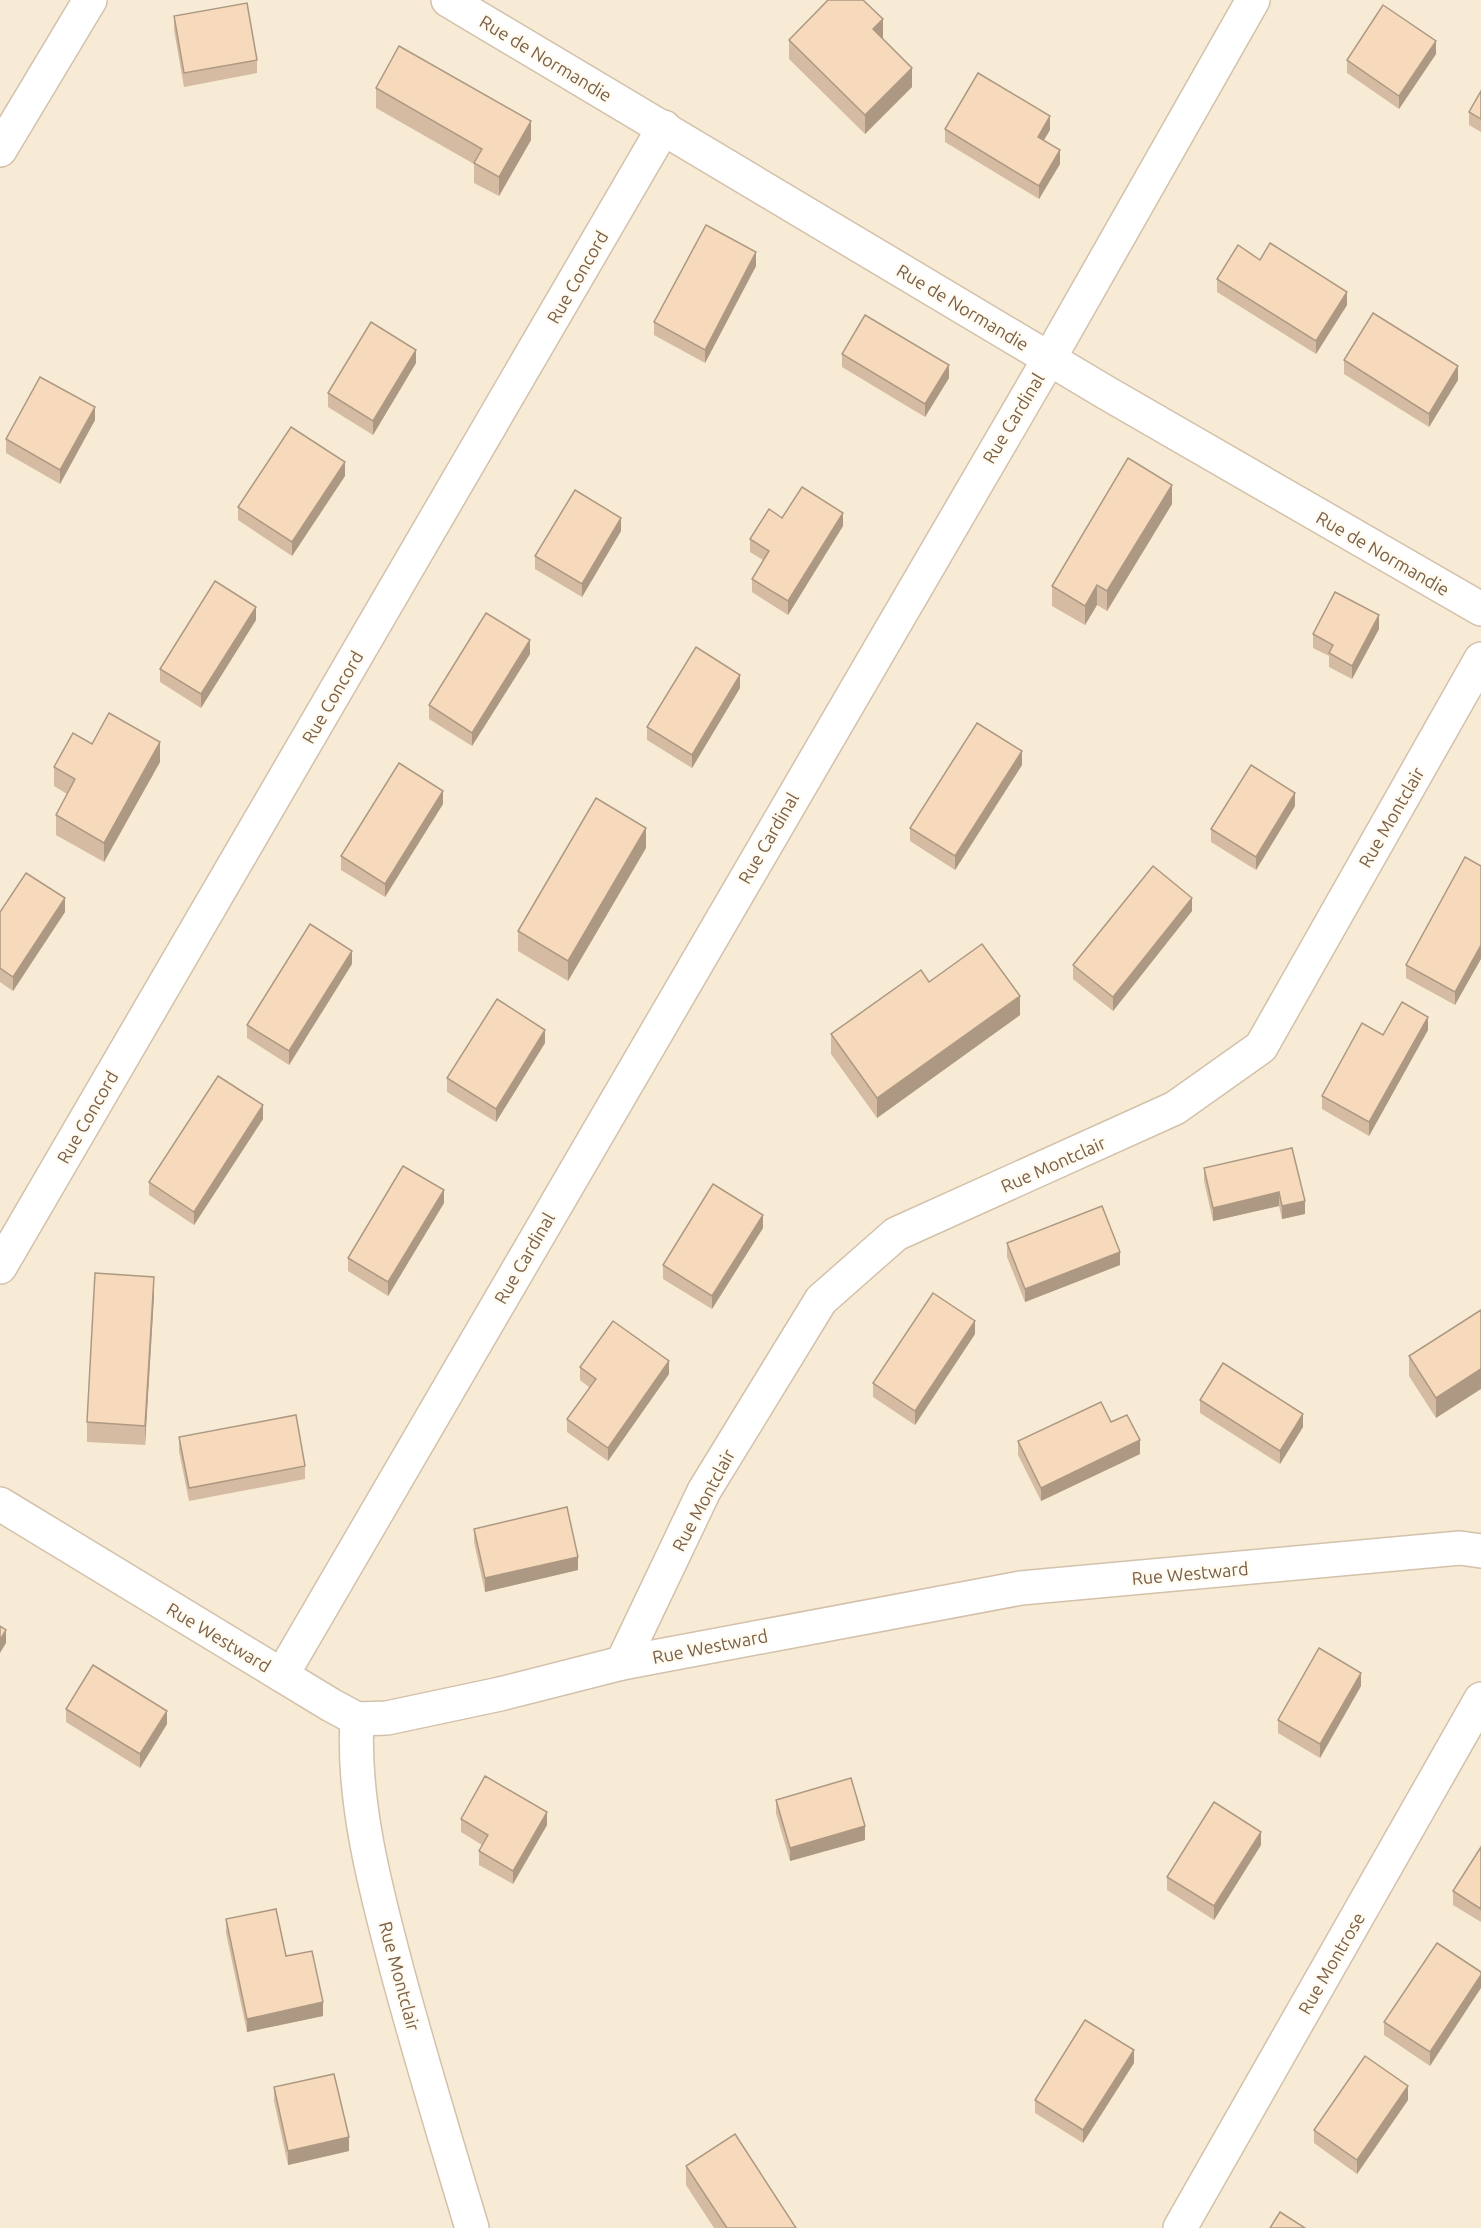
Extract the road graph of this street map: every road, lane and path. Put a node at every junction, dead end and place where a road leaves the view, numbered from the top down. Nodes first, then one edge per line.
1 (90, 0) edge
2 (448, 0) edge
3 (1253, 0) edge
4 (664, 128) junction
5 (0, 150) edge
6 (1048, 359) junction
7 (1481, 609) edge
8 (1481, 659) edge
9 (0, 1267) edge
10 (0, 1504) edge
11 (1481, 1551) edge
12 (622, 1663) junction
13 (282, 1676) junction
14 (1481, 1699) edge
15 (357, 1719) junction
16 (472, 2228) edge
17 (1180, 2228) edge

1 - 5 street
2 - 4 street, Rue de Normandie
3 - 6 street, Rue Cardinal
4 - 6 street, Rue de Normandie
4 - 9 street, Rue Concord
6 - 7 street, Rue de Normandie
6 - 13 street, Rue Cardinal
8 - 12 street, Rue Montclair
10 - 13 street, Rue Westward
11 - 12 street, Rue Westward
12 - 15 street, Rue Westward
13 - 15 street, Rue Westward
14 - 17 street, Rue Montrose
15 - 16 street, Rue Montclair

